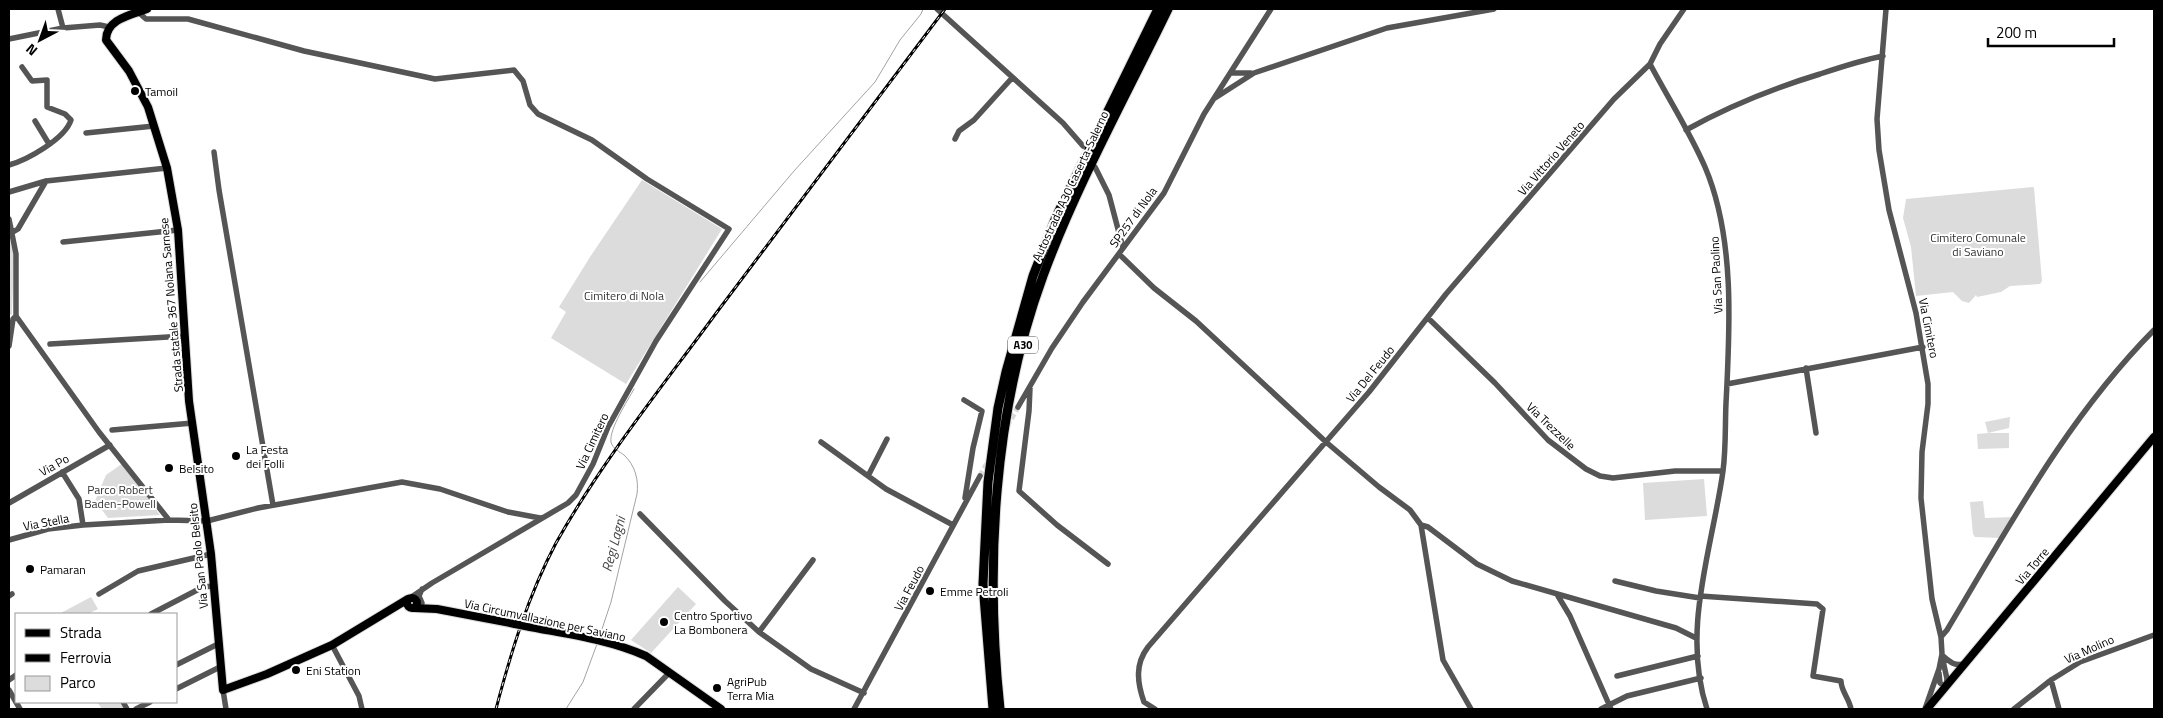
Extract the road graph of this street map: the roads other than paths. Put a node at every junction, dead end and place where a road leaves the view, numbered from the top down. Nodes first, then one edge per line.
1 (58, 9) edge
2 (147, 9) edge
3 (937, 9) edge
4 (1158, 9) edge
5 (1168, 9) edge
6 (1271, 9) edge
7 (1494, 9) edge
8 (1684, 9) edge
9 (1886, 9) edge
10 (138, 12) junction
11 (109, 27) junction
12 (64, 28) junction
13 (9, 39) edge
14 (1883, 56) junction
15 (1238, 62) junction
16 (1650, 64) junction
17 (22, 67) dead end
18 (1254, 72) junction
19 (1230, 73) junction
20 (1244, 73) junction
21 (1012, 78) junction
22 (1211, 101) junction
23 (36, 120) dead end
24 (154, 126) junction
25 (1686, 130) junction
26 (86, 133) dead end
27 (955, 139) dead end
28 (49, 144) junction
29 (1083, 146) dead end
30 (214, 152) dead end
31 (9, 165) edge
32 (1095, 166) dead end
33 (167, 168) junction
34 (46, 181) junction
35 (9, 192) edge
36 (9, 219) edge
37 (178, 230) junction
38 (13, 232) junction
39 (63, 242) dead end
40 (1123, 248) junction
41 (1118, 254) junction
42 (16, 316) junction
43 (1428, 318) junction
44 (2154, 330) edge
45 (185, 336) junction
46 (50, 344) dead end
47 (9, 346) edge
48 (1923, 347) junction
49 (1806, 368) junction
50 (1727, 384) junction
51 (1030, 386) junction
52 (964, 400) dead end
53 (190, 401) joint
54 (1018, 406) tunnel mouth
55 (193, 423) junction
56 (112, 430) dead end
57 (1816, 433) dead end
58 (2154, 437) edge
59 (887, 439) dead end
60 (821, 442) dead end
61 (1326, 442) junction
62 (110, 445) junction
63 (1723, 471) junction
64 (62, 472) junction
65 (868, 476) junction
66 (980, 476) tunnel mouth
67 (965, 502) junction
68 (9, 503) edge
69 (273, 505) junction
70 (640, 514) dead end
71 (540, 518) junction
72 (169, 520) junction
73 (207, 521) junction
74 (84, 525) junction
75 (1421, 525) junction
76 (953, 526) junction
77 (9, 540) edge
78 (211, 554) junction
79 (813, 560) dead end
80 (1108, 564) dead end
81 (1615, 581) dead end
82 (214, 586) junction
83 (422, 589) junction
84 (99, 594) dead end
85 (1558, 596) junction
86 (1700, 598) junction
87 (411, 599) junction
88 (422, 603) junction
89 (412, 608) junction
90 (437, 609) junction
91 (153, 613) edge
92 (385, 614) junction
93 (759, 632) junction
94 (2154, 636) edge
95 (1941, 637) junction
96 (1696, 638) junction
97 (218, 644) junction
98 (332, 645) junction
99 (1942, 654) junction
100 (1698, 656) junction
101 (178, 664) edge
102 (1964, 664) junction
103 (220, 667) junction
104 (1939, 669) junction
105 (669, 673) junction
106 (1617, 676) dead end
107 (1701, 678) junction
108 (2051, 680) junction
109 (1946, 686) junction
110 (178, 688) edge
111 (223, 690) junction
112 (864, 693) junction
113 (148, 703) edge
114 (1610, 707) edge
115 (136, 709) edge
116 (226, 709) edge
117 (362, 709) edge
118 (634, 709) edge
119 (721, 709) edge
120 (854, 709) edge
121 (993, 709) edge
122 (1000, 709) edge
123 (1155, 709) edge
124 (1471, 709) edge
125 (1601, 709) edge
126 (1707, 709) edge
127 (1851, 709) edge
128 (1926, 709) edge
129 (2014, 709) edge
130 (2059, 709) edge

1 - 12 street
2 - 10 main road
3 - 21 street
4 - 121 highway, Autostrada A30 Caserta-Salerno / A30
5 - 122 highway, Autostrada A30 Caserta-Salerno / A30
6 - 15 street, SP257 di Nola
7 - 18 street
8 - 16 street, Via Vittorio Veneto
9 - 14 street, Via Cimitero
10 - 11 main road
10 - 71 street, Via Cimitero
11 - 12 street
11 - 24 main road, Strada statale 367 Nolana Sarnese
12 - 13 street
14 - 25 street
14 - 48 street, Via Cimitero
15 - 19 street, SP257 di Nola
15 - 20 street
16 - 25 street, Via San Paolino
16 - 43 street, Via Vittorio Veneto
17 - 28 street
18 - 20 street
18 - 22 street
19 - 20 street
19 - 22 street, SP257 di Nola
21 - 27 street
21 - 29 street
22 - 40 street, SP257 di Nola
23 - 28 street
24 - 26 street
24 - 33 main road, Strada statale 367 Nolana Sarnese
25 - 50 street, Via San Paolino
28 - 31 street
30 - 69 street
32 - 40 street
33 - 34 street
33 - 37 main road, Strada statale 367 Nolana Sarnese
34 - 35 street
34 - 38 street
36 - 38 street
37 - 39 street
37 - 45 main road, Strada statale 367 Nolana Sarnese
38 - 42 street
40 - 41 street, SP257 di Nola
41 - 51 street, SP257 di Nola
41 - 61 street
42 - 47 street
42 - 62 street
43 - 61 street, Via Del Feudo
43 - 63 street, Via Trezzelle
44 - 95 street
45 - 46 street
45 - 53 main road, Strada statale 367 Nolana Sarnese
48 - 49 street
48 - 95 street, Via Cimitero
49 - 50 street
49 - 57 street
50 - 63 street, Via San Paolino
51 - 54 street, SP257 di Nola
51 - 80 street
52 - 67 street
53 - 55 main road, Via San Paolo Belsito
55 - 56 street
55 - 73 main road, Via San Paolo Belsito
58 - 102 main road, Via Torre
59 - 65 street
60 - 65 street
61 - 75 street
61 - 123 street, Via Del Feudo
62 - 64 street, Via Po
62 - 72 street
63 - 86 street, Via San Paolino
64 - 68 street, Via Po
64 - 74 street
65 - 76 street
66 - 67 street, Via Feudo
67 - 76 street, Via Feudo
69 - 71 street, Via Stella
69 - 73 street, Via Stella
70 - 93 street
71 - 83 street, Via Cimitero
72 - 73 street, Via Stella
72 - 74 street, Via Stella
73 - 78 main road, Via San Paolo Belsito
74 - 77 street, Via Stella
75 - 85 street
75 - 124 street
76 - 112 street, Via Feudo
78 - 82 main road, Via San Paolo Belsito
78 - 84 street
79 - 93 street
81 - 86 street
82 - 91 street
82 - 97 main road, Via San Paolo Belsito
83 - 87 street, Via Cimitero
83 - 88 street
85 - 96 street
85 - 114 street
86 - 96 street, Via San Paolino
86 - 127 street
87 - 88 main road, Via Circumvallazione per Saviano
87 - 89 main road
87 - 92 main road, Via Circumvallazione per Saviano
88 - 90 main road, Via Circumvallazione per Saviano
89 - 90 main road, Via Circumvallazione per Saviano
89 - 92 main road, Via Circumvallazione per Saviano
90 - 105 main road, Via Circumvallazione per Saviano, bridge
92 - 98 main road, Via Circumvallazione per Saviano
93 - 112 street
94 - 108 street, Via Molino
95 - 99 street, Via Cimitero
96 - 100 street, Via San Paolino
97 - 101 street
97 - 103 main road, Via San Paolo Belsito
98 - 111 main road, Via Circumvallazione per Saviano
98 - 117 street
99 - 102 street
99 - 104 street, Via Cimitero
99 - 109 street, Via Cimitero
100 - 106 street
100 - 107 street, Via San Paolino
102 - 109 main road, Via Torre
103 - 110 street
103 - 111 main road, Via San Paolo Belsito
104 - 109 street
104 - 128 street, Via Cimitero
105 - 118 street
105 - 119 main road, Via Circumvallazione per Saviano
107 - 114 street
107 - 126 street, Via San Paolino
108 - 129 street, Via Molino
108 - 130 street
109 - 128 main road, Via Torre
111 - 116 street, Via San Paolo Belsito
112 - 120 street, Via Feudo
113 - 115 street
114 - 125 street

